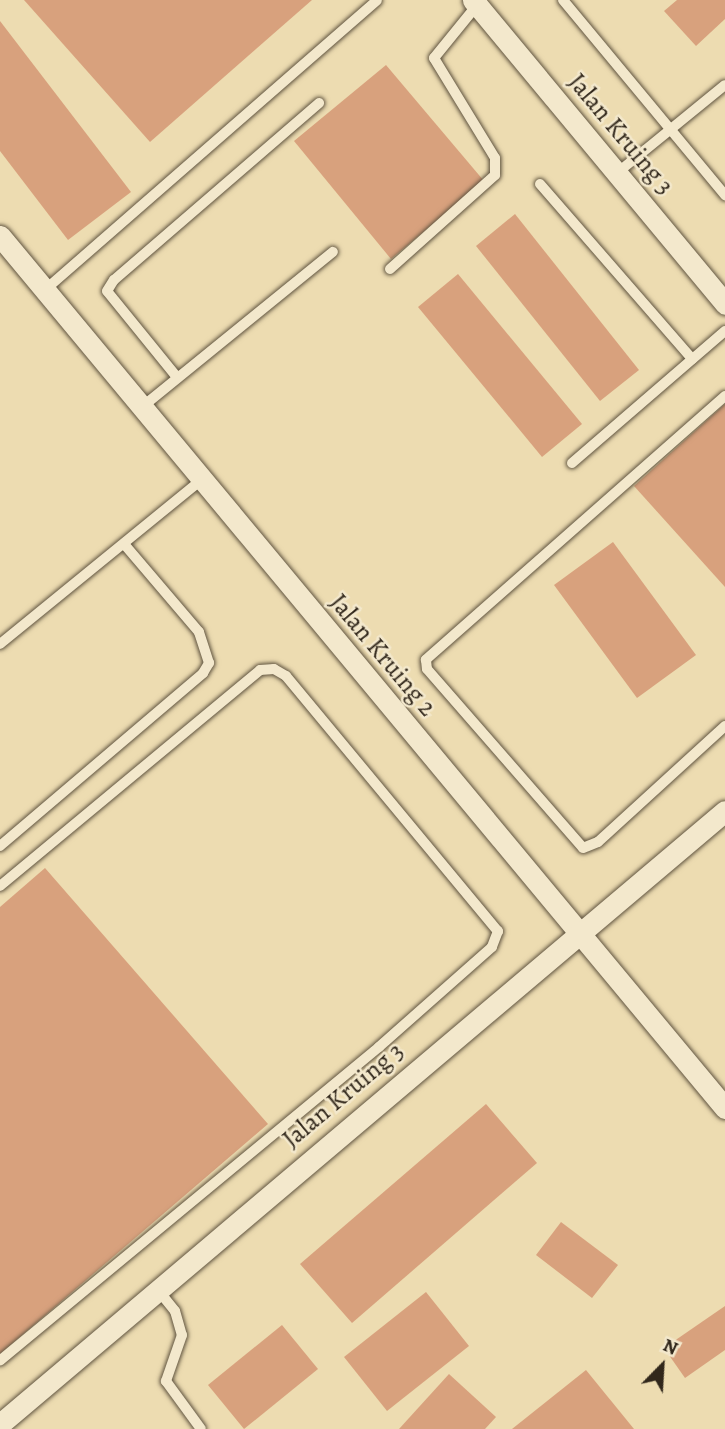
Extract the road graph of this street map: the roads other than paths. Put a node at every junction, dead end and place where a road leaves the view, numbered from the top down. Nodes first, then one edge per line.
1 (563, 0) edge
2 (372, 2) edge
3 (475, 3) edge
4 (725, 85) edge
5 (319, 103) dead end
6 (670, 131) junction
7 (617, 173) junction
8 (540, 184) dead end
9 (725, 195) edge
10 (0, 236) edge
11 (333, 252) dead end
12 (390, 269) dead end
13 (46, 289) junction
14 (725, 304) edge
15 (725, 331) edge
16 (692, 359) junction
17 (176, 376) junction
18 (725, 396) edge
19 (142, 407) junction
20 (572, 463) dead end
21 (202, 479) junction
22 (125, 545) junction
23 (0, 644) edge
24 (725, 726) edge
25 (725, 811) edge
26 (0, 846) edge
27 (0, 886) edge
28 (577, 933) junction
29 (725, 1108) edge
30 (158, 1290) junction
31 (0, 1360) edge
32 (0, 1424) edge
33 (201, 1429) edge

1 - 6 lane
2 - 13 lane
3 - 7 street, Jalan Kruing 3
3 - 12 lane
4 - 6 lane
5 - 17 lane
6 - 7 lane
6 - 9 lane
7 - 14 street, Jalan Kruing 3
8 - 16 lane
10 - 13 street, Jalan Kruing 2
11 - 17 lane
13 - 19 street, Jalan Kruing 2
15 - 16 lane
16 - 20 lane
17 - 19 lane
18 - 24 lane
19 - 21 street, Jalan Kruing 2
21 - 22 lane
21 - 28 street, Jalan Kruing 2
22 - 23 lane
22 - 26 lane
25 - 28 street, Jalan Kruing 3
27 - 31 lane
28 - 29 street, Jalan Kruing 2
28 - 30 street, Jalan Kruing 3
30 - 32 street, Jalan Kruing 3
30 - 33 lane

